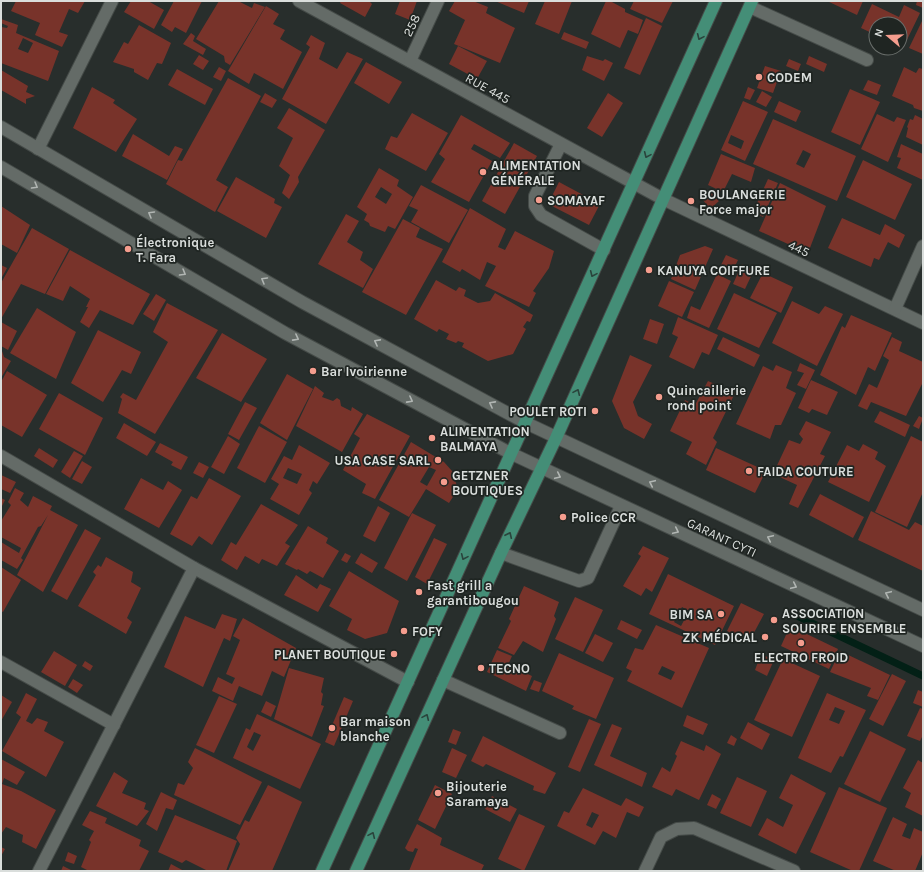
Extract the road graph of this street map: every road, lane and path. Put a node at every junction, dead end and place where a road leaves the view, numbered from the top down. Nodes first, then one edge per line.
1 (112, 1) edge
2 (299, 1) edge
3 (438, 1) edge
4 (716, 1) edge
5 (751, 4) edge
6 (867, 60) dead end
7 (410, 61) junction
8 (1, 127) edge
9 (561, 144) junction
10 (38, 149) junction
11 (1, 167) edge
12 (634, 183) junction
13 (663, 199) junction
14 (923, 246) edge
15 (604, 250) junction
16 (895, 309) junction
17 (923, 323) edge
18 (526, 423) junction
19 (556, 438) junction
20 (510, 454) junction
21 (1, 456) edge
22 (540, 468) junction
23 (621, 506) junction
24 (501, 553) junction
25 (194, 568) junction
26 (923, 610) edge
27 (923, 646) edge
28 (1, 662) edge
29 (443, 680) junction
30 (408, 682) junction
31 (114, 725) junction
32 (560, 733) dead end
33 (39, 871) edge
34 (322, 871) edge
35 (356, 871) edge
36 (645, 871) edge
37 (794, 871) edge

1 - 10 street
2 - 7 street, RUE 445
3 - 7 street, 258
4 -> 12 main road
5 - 6 street
5 - 13 main road
7 - 9 street, RUE 445
8 - 10 street, GARANT CYTI
9 - 12 street, RUE 445
9 - 15 street
18 -> 10 street, GARANT CYTI
11 -> 20 street, GARANT CYTI
12 - 13 street, RUE 445
12 - 15 main road
13 - 16 street, 445
19 -> 13 main road
14 - 16 street
15 -> 18 main road
16 - 17 street, 445
18 - 19 street, GARANT CYTI
18 - 20 main road
19 - 22 main road
26 -> 19 street, GARANT CYTI
20 - 22 street, GARANT CYTI
20 -> 30 main road
21 - 25 street
22 -> 23 street, GARANT CYTI
24 -> 22 main road
23 - 24 street
23 -> 27 street, GARANT CYTI
24 - 29 main road
25 - 30 street
25 - 31 street
28 - 31 street
29 - 32 street
35 -> 29 main road
30 - 34 main road
31 - 33 street
36 - 37 street

